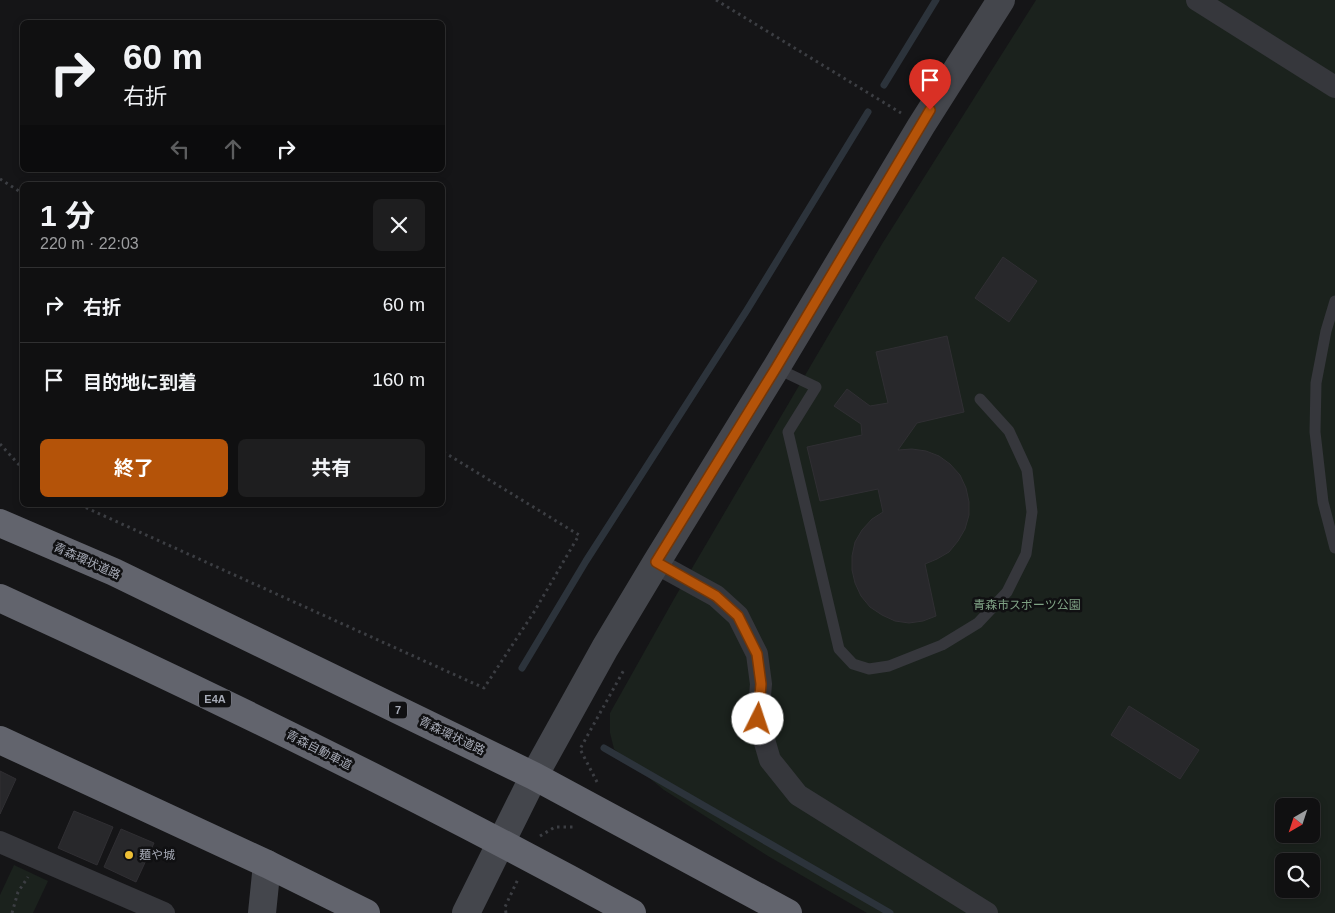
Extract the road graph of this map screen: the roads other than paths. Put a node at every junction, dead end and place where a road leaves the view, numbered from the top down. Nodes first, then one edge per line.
1 (1001, 0) edge
2 (1197, 0) edge
3 (1335, 87) edge
4 (1335, 301) edge
5 (776, 368) junction
6 (980, 400) dead end
7 (0, 523) edge
8 (1335, 548) edge
9 (656, 562) junction
10 (0, 598) edge
11 (0, 740) edge
12 (534, 776) junction
13 (0, 842) edge
14 (267, 864) junction
15 (164, 913) edge
16 (262, 913) edge
17 (366, 913) edge
18 (466, 913) edge
19 (632, 913) edge
20 (788, 913) edge
21 (987, 913) edge

1 - 5 street
2 - 3 street
4 - 8 lane
5 - 6 lane
5 - 9 street
7 - 12 highway, 青森環状道路 / 7
9 - 12 street
9 - 21 street
10 - 19 highway, 青森自動車道 / E4A
11 - 14 highway
12 - 18 street
12 - 20 highway, 青森環状道路 / 7
13 - 15 street
14 - 16 street
14 - 17 highway

